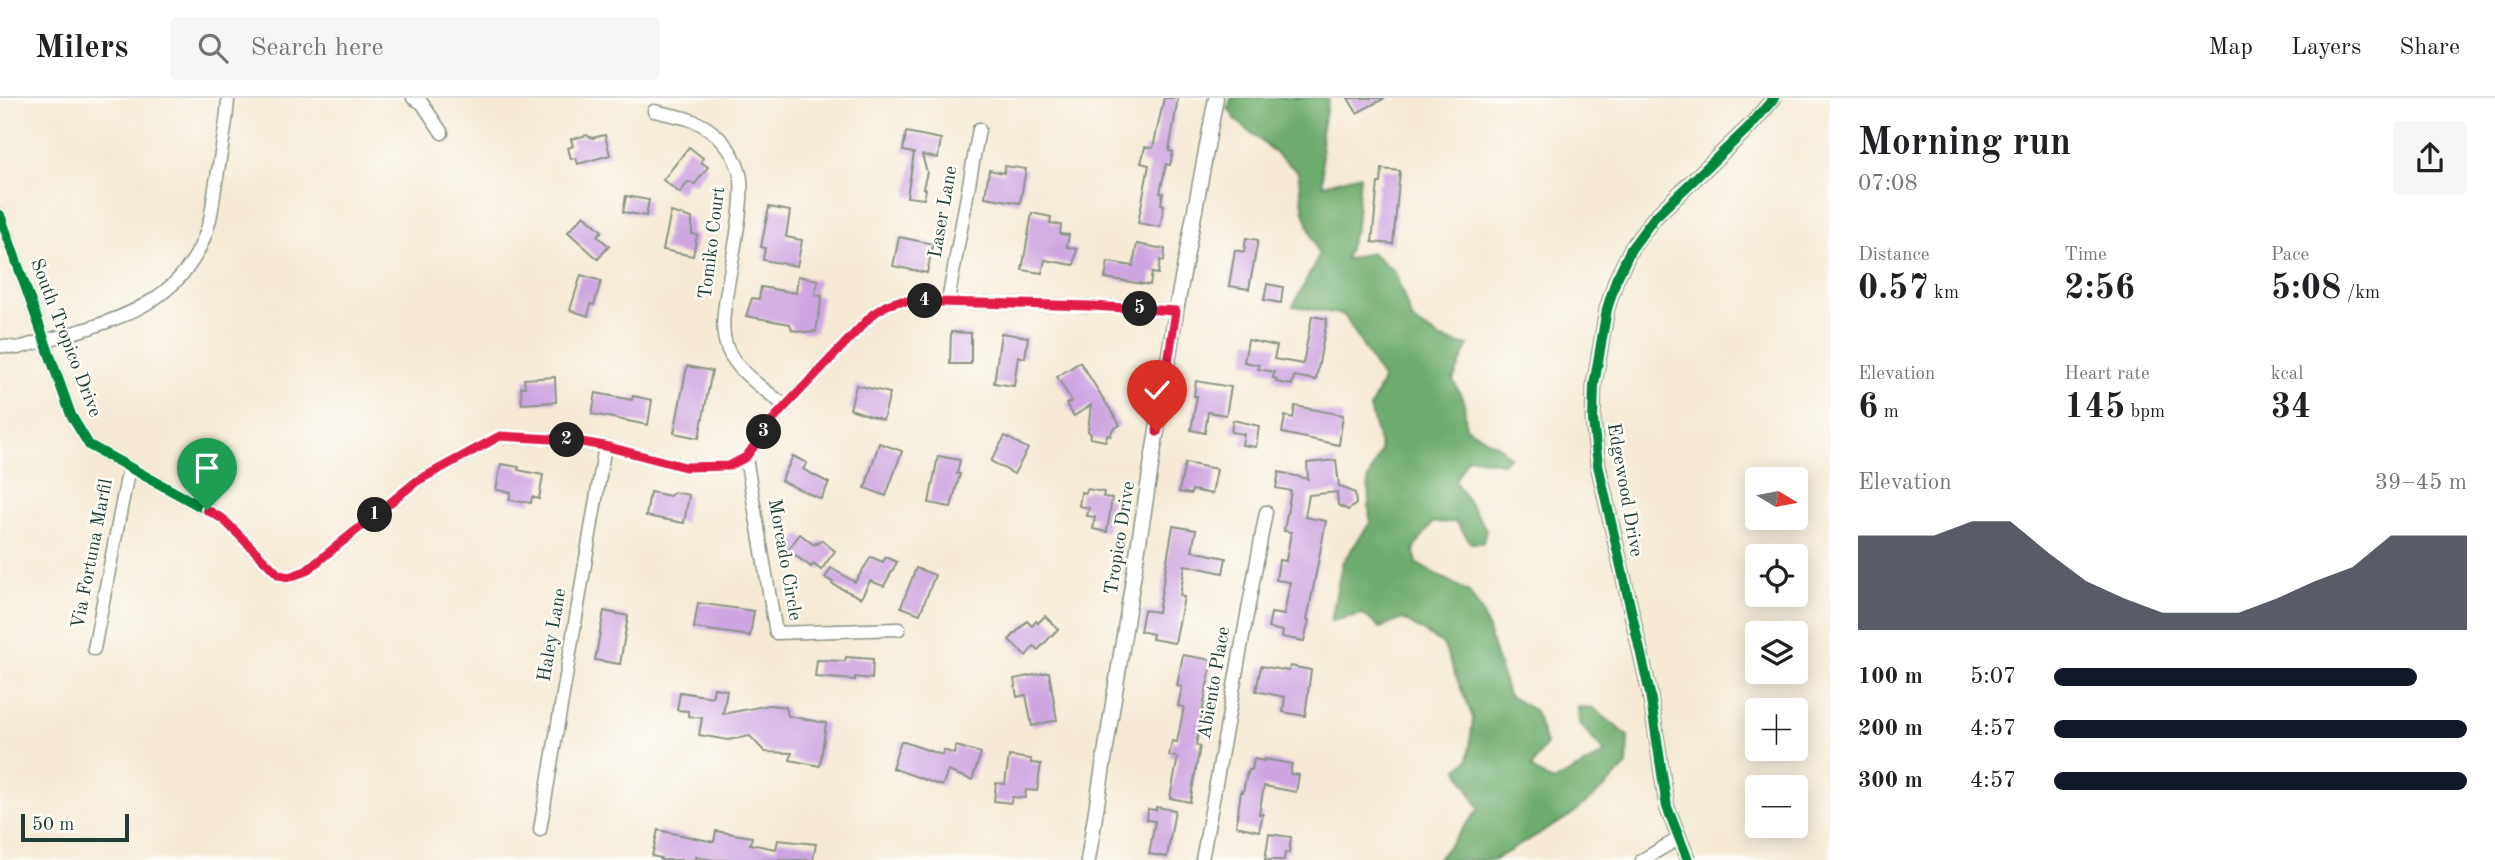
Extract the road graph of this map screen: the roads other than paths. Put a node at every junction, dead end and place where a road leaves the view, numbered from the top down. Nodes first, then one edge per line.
1 (228, 98) edge
2 (414, 98) edge
3 (1216, 98) edge
4 (1774, 98) edge
5 (654, 111) dead end
6 (979, 129) dead end
7 (442, 133) dead end
8 (0, 215) edge
9 (948, 301) junction
10 (1176, 311) junction
11 (43, 341) junction
12 (0, 346) edge
13 (785, 406) junction
14 (605, 446) junction
15 (746, 457) junction
16 (129, 467) junction
17 (1266, 512) dead end
18 (899, 629) dead end
19 (94, 649) dead end
20 (540, 830) dead end
21 (1678, 839) junction
22 (1088, 860) edge
23 (1202, 860) edge
24 (1642, 860) edge
25 (1688, 860) edge

1 - 11 street
2 - 7 street
3 - 10 street, Tropico Drive
4 - 21 street, Edgewood Drive
5 - 13 street, Tomiko Court
6 - 9 street, Laser Lane
8 - 11 street, South Tropico Drive
9 - 10 street
9 - 13 street
10 - 22 street, Tropico Drive
11 - 12 street
11 - 16 street, South Tropico Drive
13 - 15 street
14 - 15 street, South Tropico Drive
14 - 16 street, South Tropico Drive
14 - 20 street, Haley Lane
15 - 18 street, Morcado Circle
16 - 19 street, Via Fortuna Marfil
17 - 23 street, Abiento Place
21 - 24 street
21 - 25 street, Edgewood Drive

